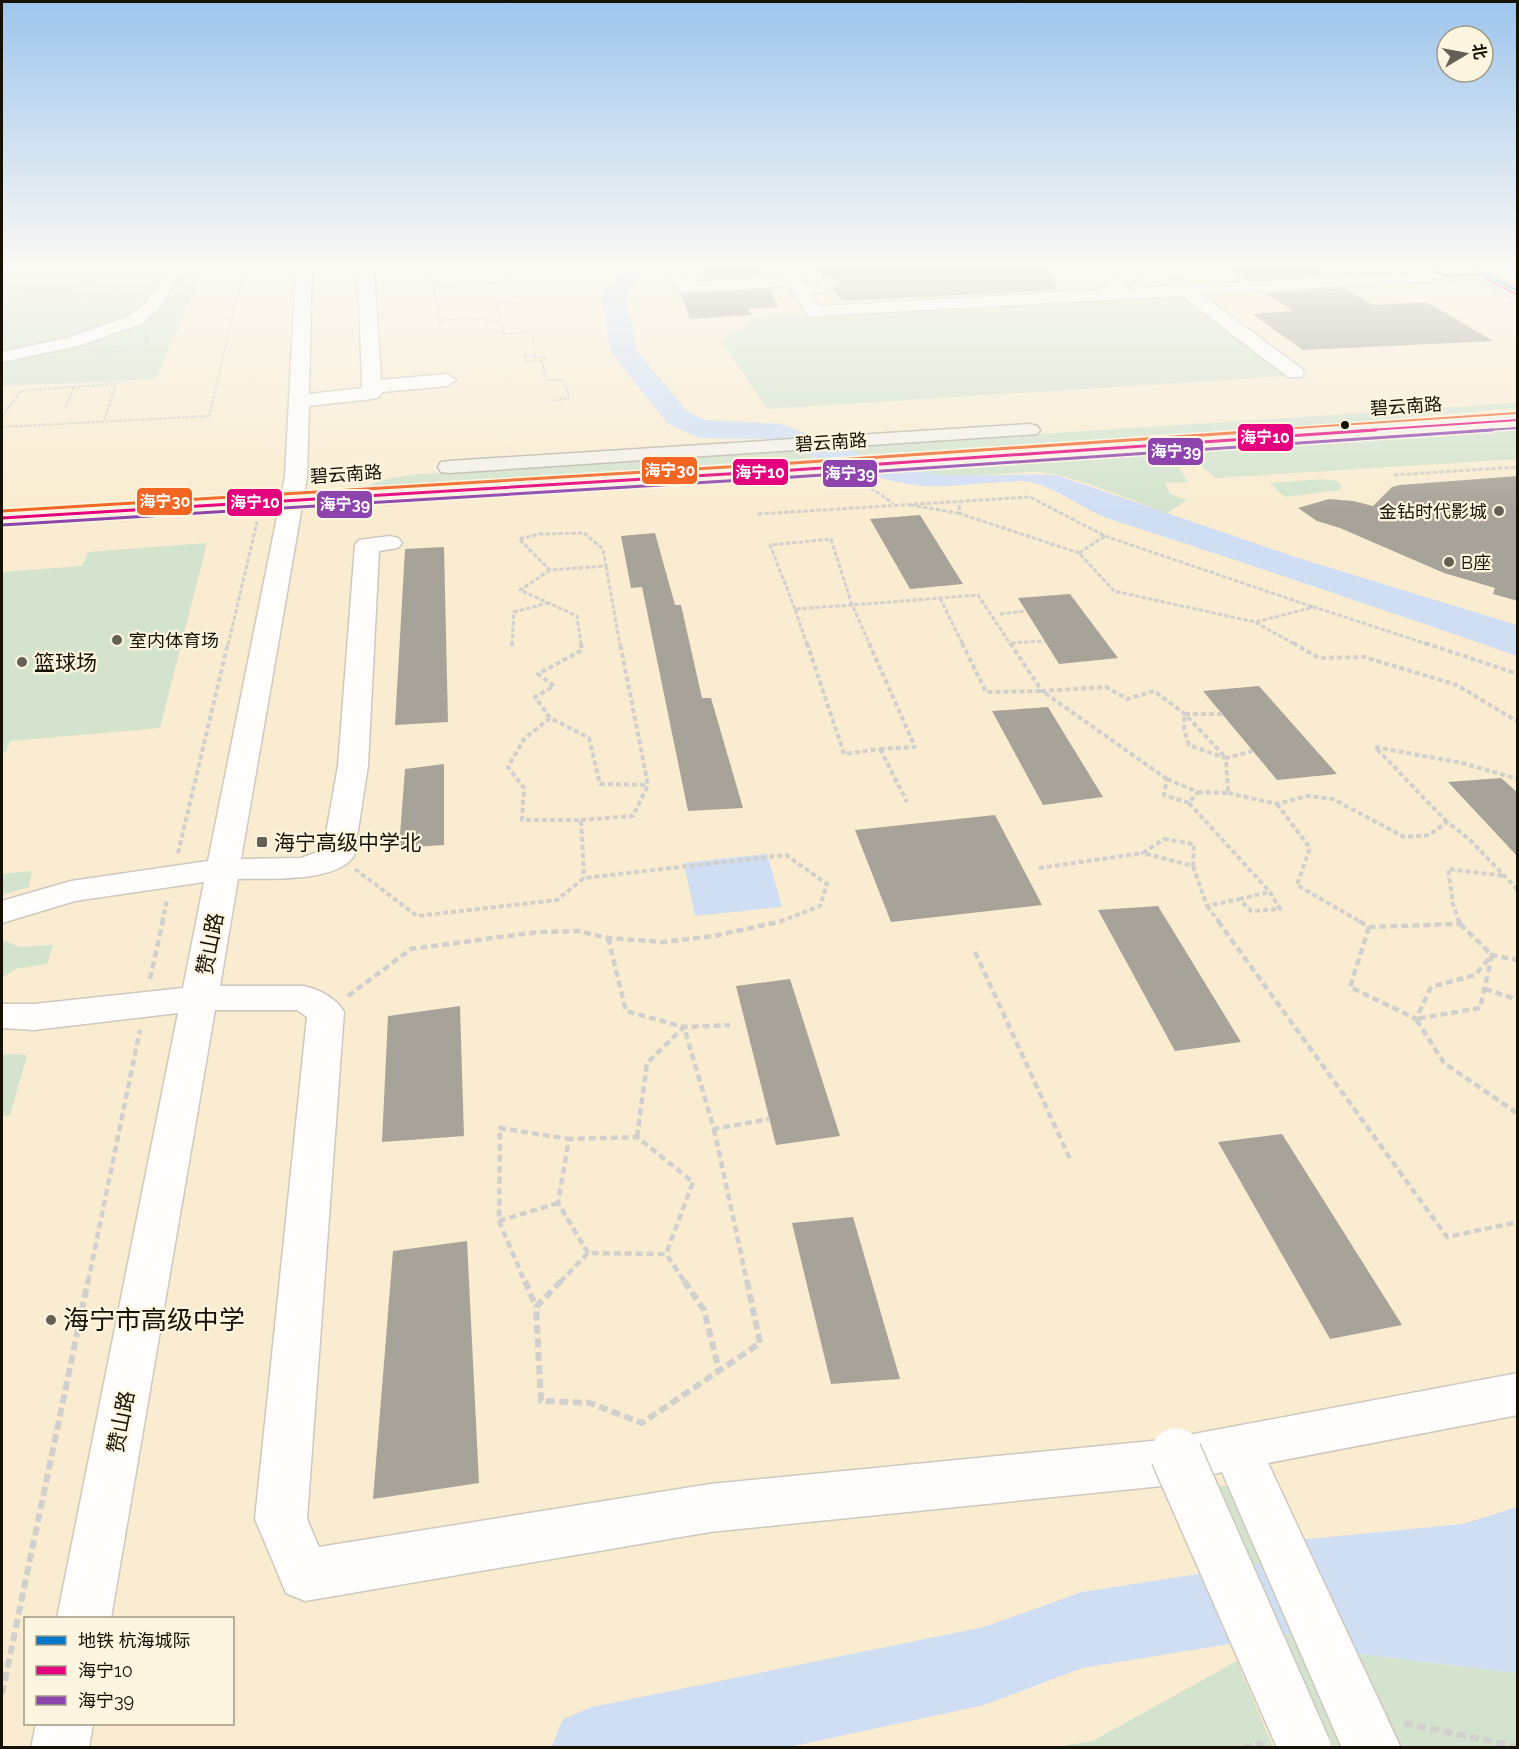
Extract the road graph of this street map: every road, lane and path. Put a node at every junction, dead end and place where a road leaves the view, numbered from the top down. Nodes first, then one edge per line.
1 (50, 348) edge
2 (225, 348) edge
3 (301, 348) edge
4 (370, 348) edge
5 (535, 348) edge
6 (1261, 348) edge
7 (536, 355) junction
8 (2, 357) edge
9 (542, 361) junction
10 (1295, 373) dead end
11 (447, 380) dead end
12 (74, 387) junction
13 (372, 387) junction
14 (1518, 399) edge
15 (299, 401) junction
16 (551, 401) dead end
17 (65, 408) dead end
18 (2, 416) edge
19 (1518, 420) edge
20 (104, 422) junction
21 (2, 428) edge
22 (1518, 467) edge
23 (1394, 475) dead end
24 (858, 478) dead end
25 (294, 488) junction
26 (2, 496) edge
27 (961, 500) junction
28 (958, 513) junction
29 (758, 514) dead end
30 (2, 518) edge
31 (1105, 536) junction
32 (390, 543) dead end
33 (1079, 553) junction
34 (606, 567) junction
35 (550, 570) junction
36 (939, 598) junction
37 (548, 603) junction
38 (852, 605) junction
39 (1314, 607) junction
40 (795, 609) junction
41 (1026, 611) dead end
42 (1000, 614) dead end
43 (1255, 622) junction
44 (1045, 641) dead end
45 (1011, 643) junction
46 (512, 646) dead end
47 (1518, 674) edge
48 (1042, 691) junction
49 (1185, 714) junction
50 (1222, 714) dead end
51 (550, 718) junction
52 (1518, 722) edge
53 (880, 749) junction
54 (1252, 751) dead end
55 (1226, 758) junction
56 (1518, 778) edge
57 (1167, 779) junction
58 (648, 785) junction
59 (1198, 792) junction
60 (1228, 793) junction
61 (907, 802) dead end
62 (1189, 803) junction
63 (1277, 804) junction
64 (580, 820) junction
65 (1447, 822) junction
66 (1143, 853) junction
67 (338, 856) junction
68 (1193, 866) junction
69 (225, 868) junction
70 (1039, 868) dead end
71 (1505, 876) junction
72 (584, 878) junction
73 (1518, 890) edge
74 (1270, 892) junction
75 (1239, 899) junction
76 (1207, 906) junction
77 (2, 912) edge
78 (1460, 924) junction
79 (1369, 927) junction
80 (608, 938) junction
81 (975, 952) dead end
82 (1492, 955) junction
83 (1518, 960) edge
84 (1485, 989) junction
85 (200, 998) junction
86 (1518, 1000) edge
87 (326, 1012) junction
88 (2, 1016) edge
89 (1416, 1019) junction
90 (730, 1025) dead end
91 (684, 1027) junction
92 (1518, 1118) edge
93 (769, 1119) dead end
94 (714, 1129) junction
95 (638, 1137) junction
96 (570, 1140) junction
97 (1070, 1158) dead end
98 (558, 1203) junction
99 (499, 1221) junction
100 (1518, 1222) edge
101 (588, 1253) junction
102 (666, 1254) junction
103 (536, 1307) junction
104 (719, 1370) junction
105 (1518, 1394) edge
106 (1236, 1447) junction
107 (1176, 1454) dead end
108 (84, 1617) edge
109 (65, 1725) edge
110 (1385, 1735) edge
111 (1518, 1747) edge
112 (60, 1748) edge
113 (1305, 1748) edge

1 - 8 street
2 - 20 path
3 - 15 street, 赞山路
4 - 13 street
5 - 7 path
6 - 10 street
7 - 9 path
7 - 9 path
9 - 16 path
11 - 13 street
12 - 17 path
12 - 18 path
12 - 20 path
13 - 15 street
14 - 25 main road, 碧云南路
15 - 25 street, 赞山路
19 - 25 main road, 碧云南路
20 - 21 path
22 - 23 path
24 - 28 path
25 - 26 main road, 碧云南路
25 - 30 main road, 碧云南路
25 - 69 street, 赞山路
27 - 28 path
27 - 29 path
27 - 31 path
28 - 33 path
31 - 33 path
31 - 39 path
32 - 67 street
33 - 43 path
34 - 35 path
34 - 35 path
34 - 58 path
35 - 37 path
36 - 38 path
36 - 45 path
36 - 48 path
37 - 46 path
37 - 51 path
38 - 40 path
38 - 40 path
38 - 53 path
39 - 43 path
39 - 47 path
40 - 53 path
41 - 42 path
43 - 52 path
44 - 45 path
45 - 48 path
48 - 49 path
48 - 57 path
49 - 50 path
49 - 55 path
49 - 55 path
51 - 58 path
51 - 64 path
53 - 61 path
54 - 55 path
55 - 60 path
56 - 65 path
57 - 59 path
57 - 62 path
58 - 64 path
59 - 60 path
59 - 62 path
60 - 63 path
62 - 74 path
63 - 65 path
63 - 79 path
64 - 72 path
65 - 71 path
66 - 68 path
66 - 68 path
66 - 70 path
67 - 69 street
67 - 72 path
68 - 76 path
69 - 77 street
69 - 85 street, 赞山路
71 - 73 path
71 - 78 path
72 - 80 path
74 - 75 path
74 - 75 path
75 - 76 path
76 - 100 path
78 - 79 path
78 - 82 path
79 - 89 path
80 - 87 path
80 - 91 path
81 - 97 path
82 - 83 path
82 - 84 path
82 - 89 path
84 - 86 path
84 - 89 path
85 - 87 street
85 - 88 street
85 - 108 street, 赞山路
87 - 106 street
89 - 92 path
90 - 91 path
91 - 94 path
91 - 95 path
93 - 94 path
94 - 104 path
95 - 96 path
95 - 102 path
96 - 98 path
96 - 99 path
98 - 99 path
98 - 101 path
99 - 103 path
101 - 102 path
101 - 103 path
102 - 104 path
103 - 104 path
105 - 106 street
106 - 110 street
107 - 113 street, bridge
109 - 112 street
110 - 111 path

